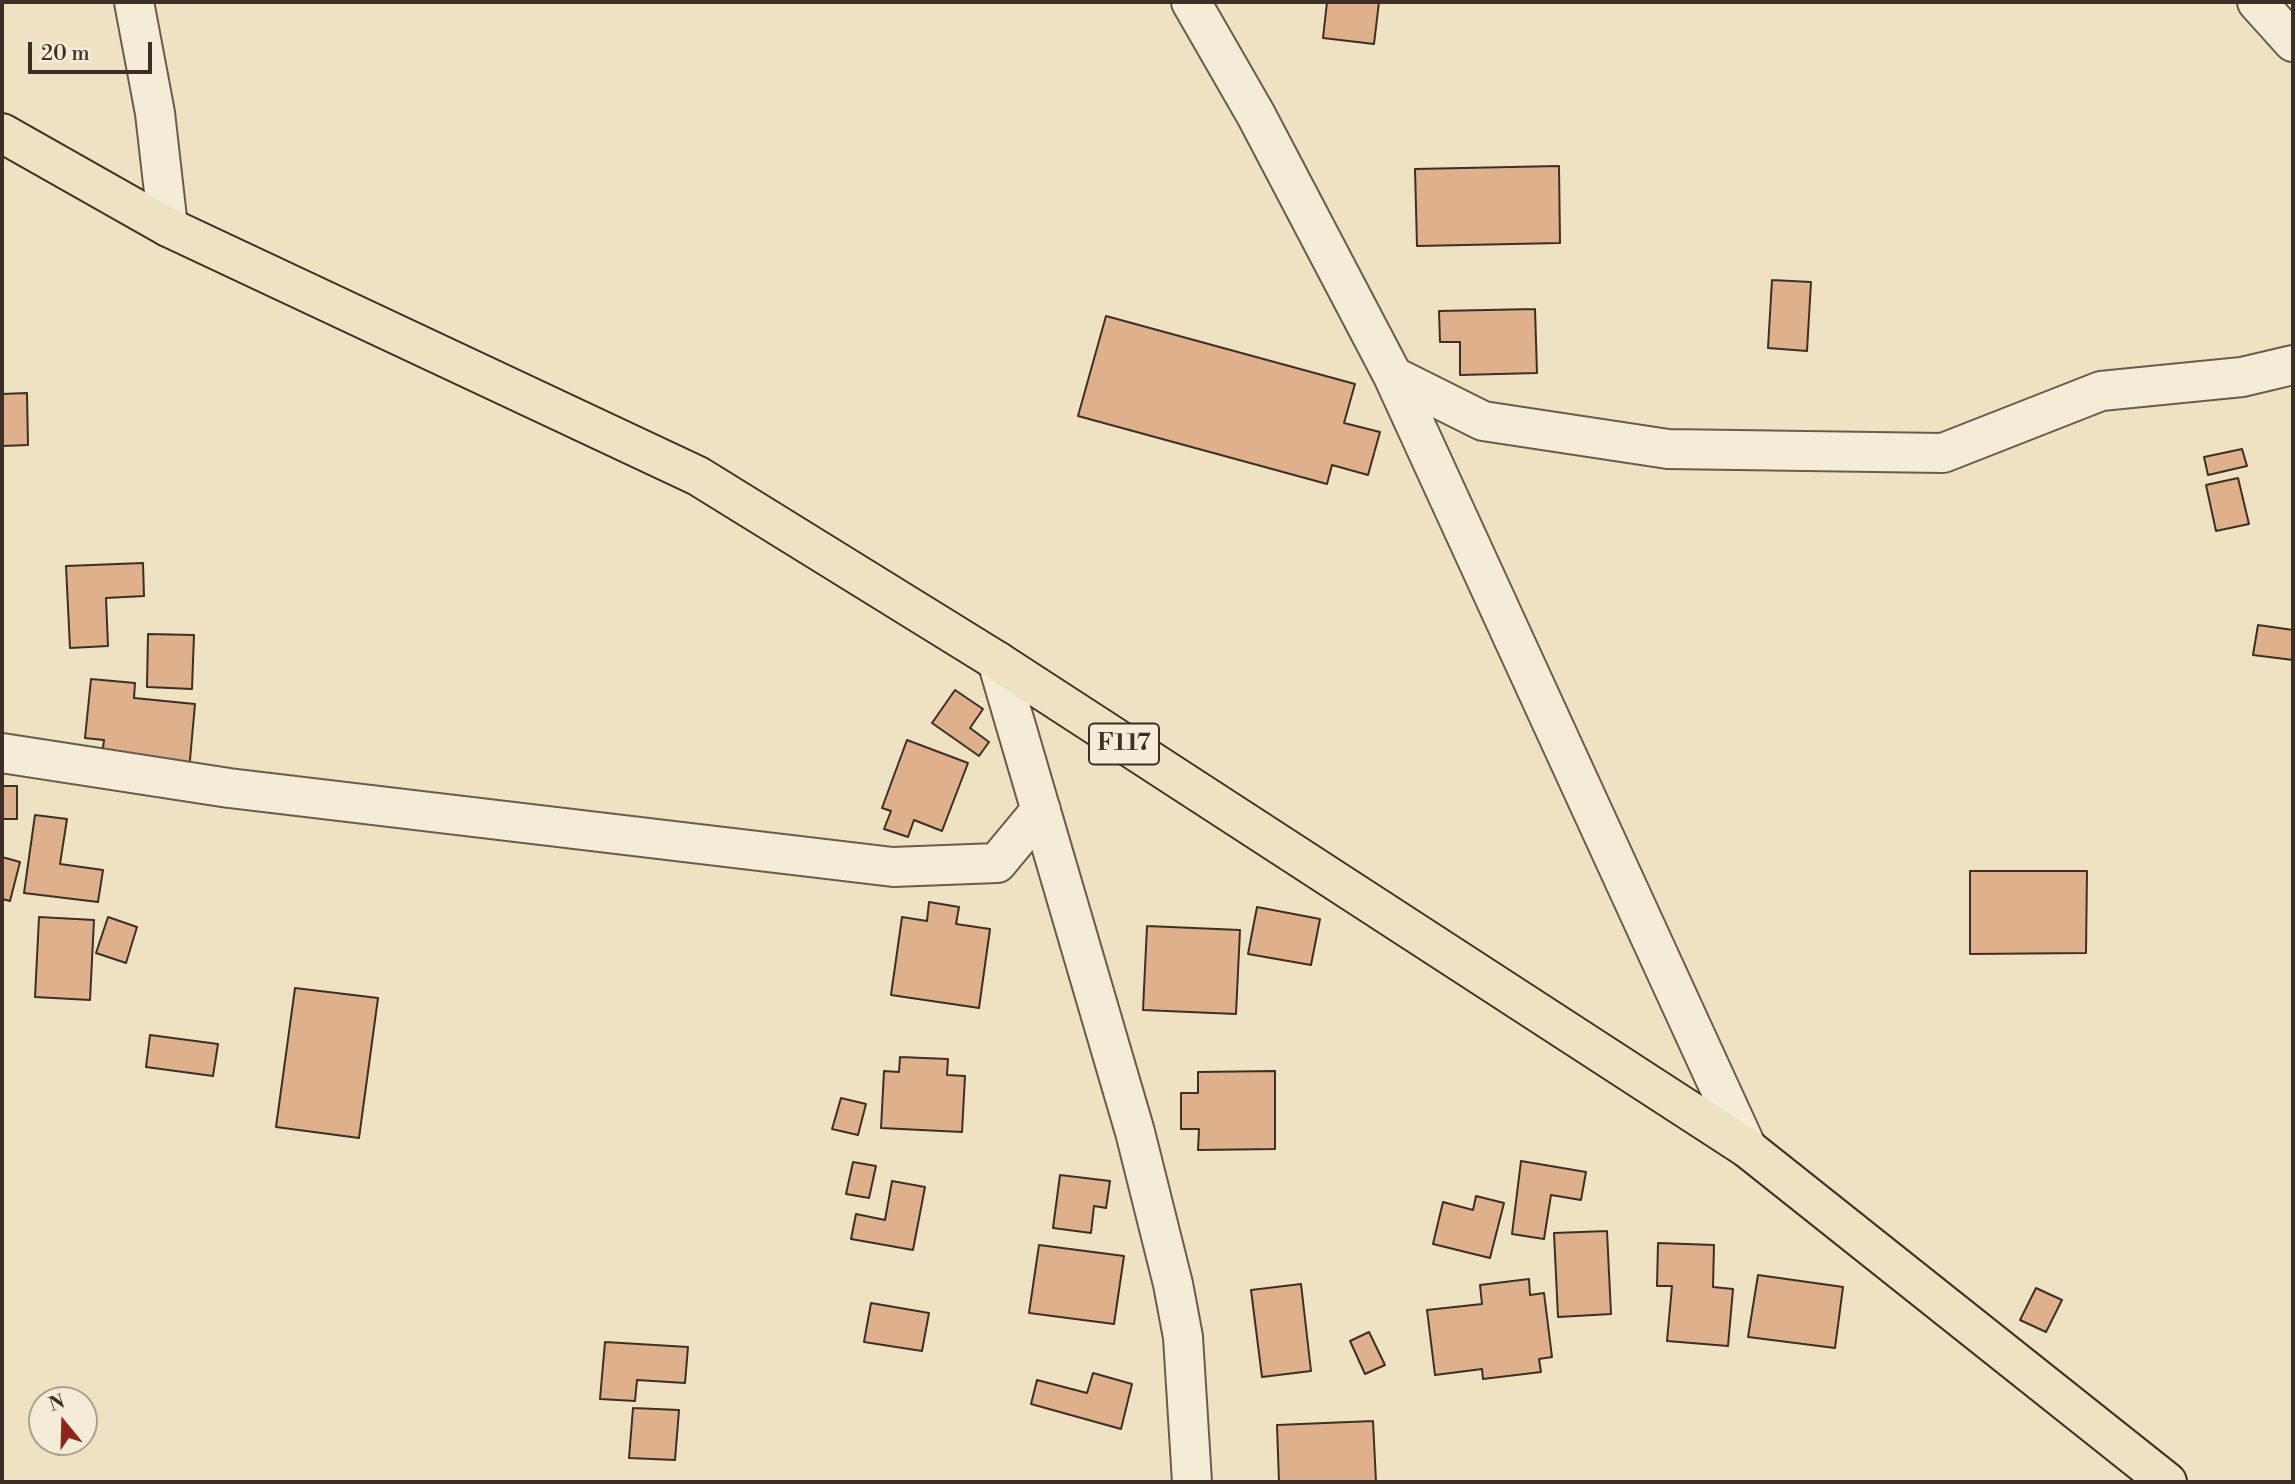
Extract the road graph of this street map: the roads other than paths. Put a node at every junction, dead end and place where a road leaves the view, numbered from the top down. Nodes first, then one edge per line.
1 (134, 2) edge
2 (1191, 2) edge
3 (2257, 2) edge
4 (2293, 43) edge
5 (2, 133) edge
6 (168, 227) junction
7 (2293, 365) edge
8 (1394, 376) junction
9 (996, 661) junction
10 (2, 753) edge
11 (1041, 810) junction
12 (1747, 1148) junction
13 (1192, 1482) edge
14 (2167, 1482) edge

1 - 6 street
2 - 8 street
3 - 4 street
5 - 6 main road, F117
6 - 9 main road, F117
7 - 8 street
8 - 12 street
9 - 11 street
9 - 12 main road, F117
10 - 11 street
11 - 13 street
12 - 14 main road, F117

